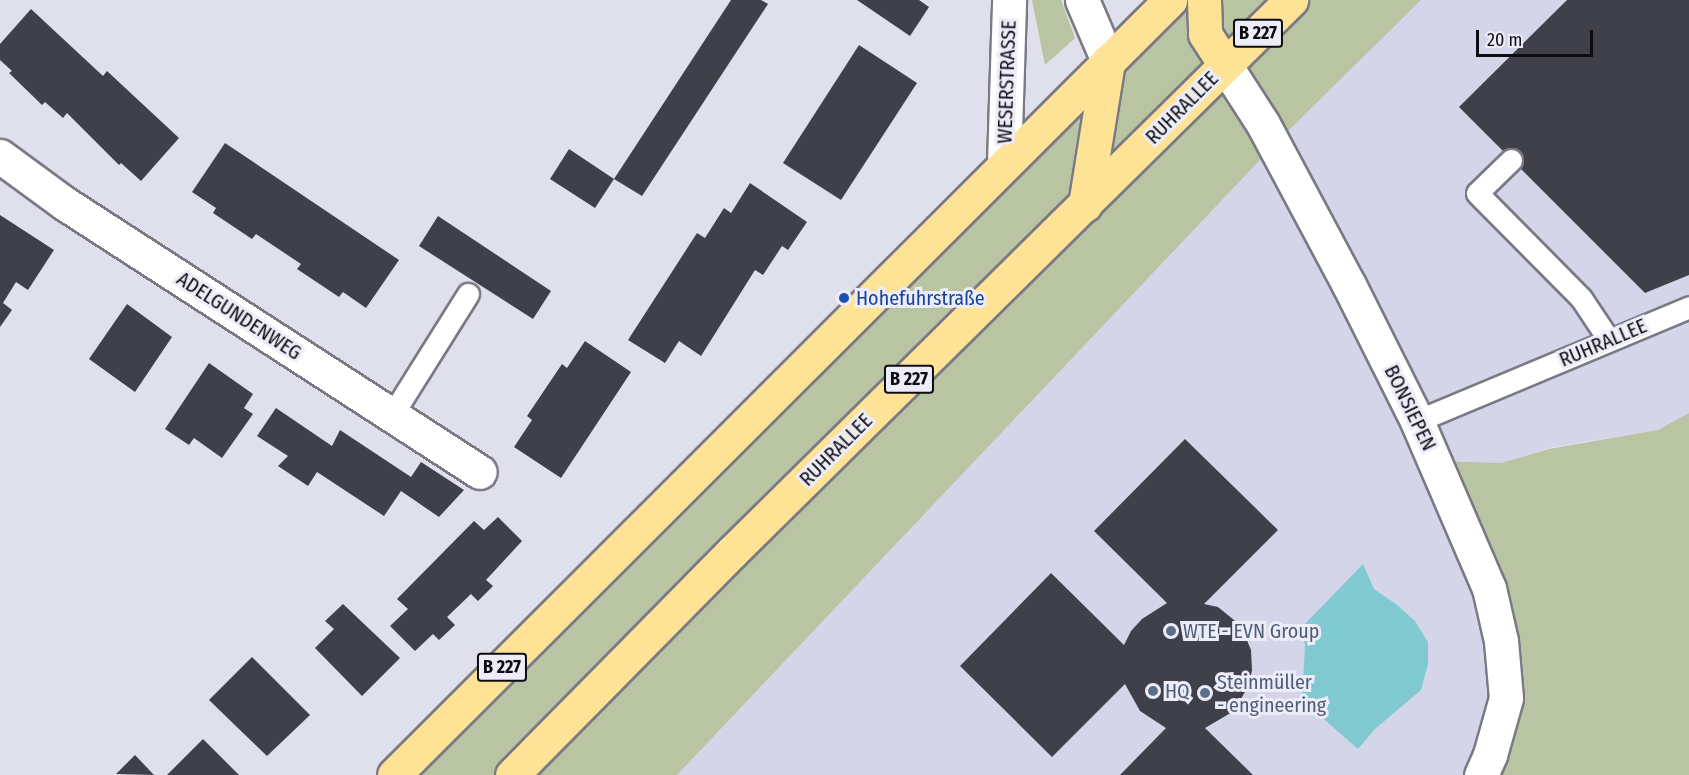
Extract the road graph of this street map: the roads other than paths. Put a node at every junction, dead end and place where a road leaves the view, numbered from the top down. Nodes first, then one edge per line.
1 (1009, 0) edge
2 (1082, 0) edge
3 (1170, 0) edge
4 (1204, 0) edge
5 (1291, 0) edge
6 (1108, 61) junction
7 (1226, 65) junction
8 (0, 156) edge
9 (1511, 160) dead end
10 (1004, 163) junction
11 (1085, 206) junction
12 (468, 294) dead end
13 (1689, 307) edge
14 (1609, 340) junction
15 (392, 415) junction
16 (1418, 421) junction
17 (480, 471) dead end
18 (394, 775) edge
19 (512, 775) edge
20 (1481, 775) edge

1 - 10 street, WESERSTRASSE
2 - 6 street
3 - 6 main road, B 227
4 - 7 main road
5 - 7 main road, RUHRALLEE / B 227
6 - 10 main road, B 227
6 - 11 main road
7 - 11 main road, RUHRALLEE / B 227
7 - 16 street, BONSIEPEN
8 - 15 street, ADELGUNDENWEG
9 - 14 lane
10 - 18 main road, B 227
11 - 19 main road, RUHRALLEE / B 227
12 - 15 lane
13 - 14 lane, RUHRALLEE
14 - 16 lane, RUHRALLEE
15 - 17 street, ADELGUNDENWEG
16 - 20 street, BONSIEPEN

